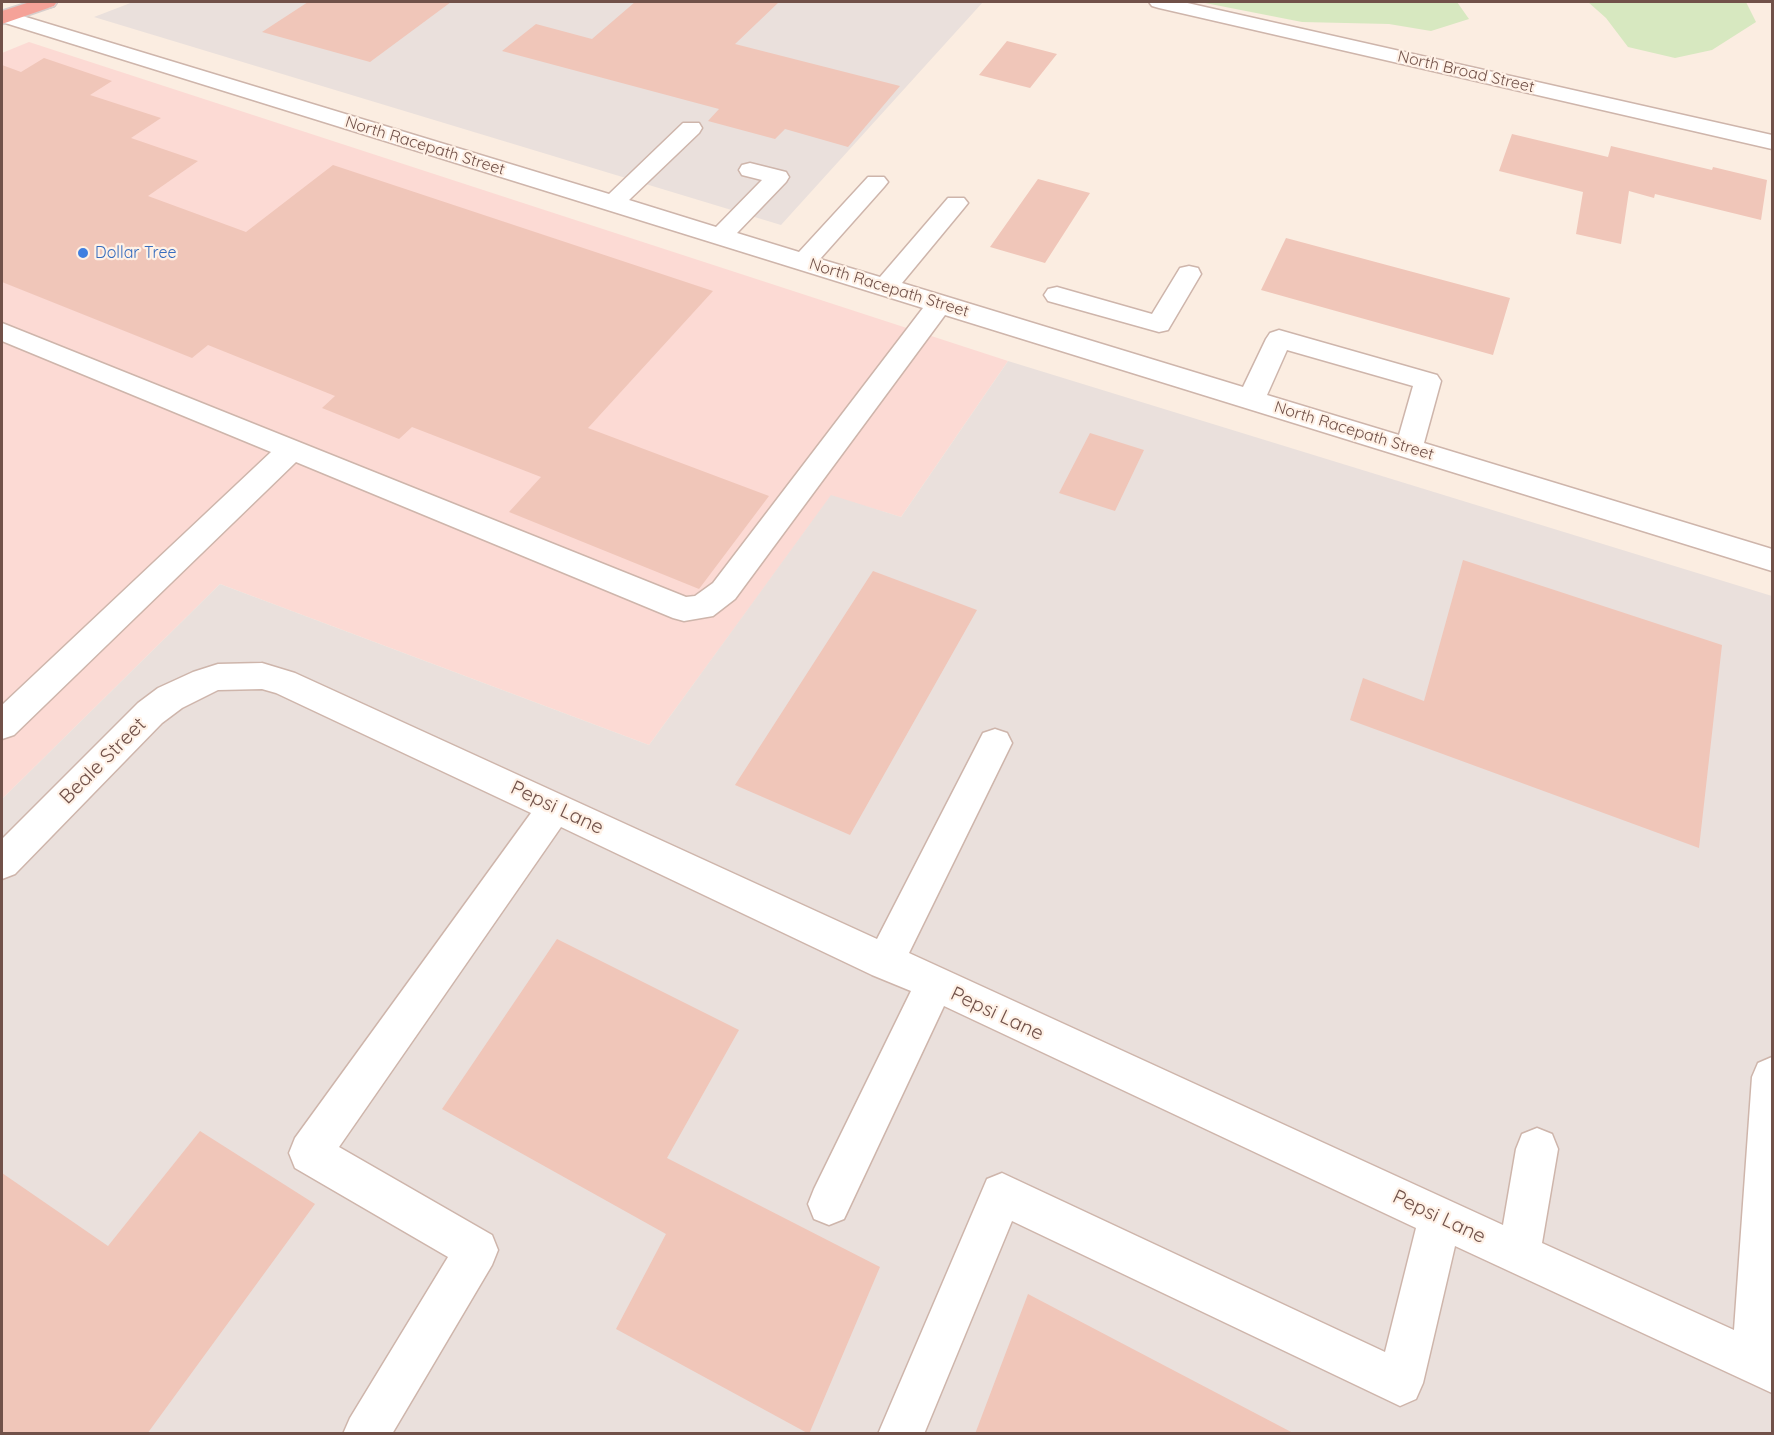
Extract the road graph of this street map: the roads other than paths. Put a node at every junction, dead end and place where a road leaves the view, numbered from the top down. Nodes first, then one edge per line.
1 (47, 2) edge
2 (1159, 2) edge
3 (4, 18) edge
4 (691, 128) dead end
5 (1773, 142) edge
6 (750, 170) dead end
7 (876, 182) dead end
8 (956, 202) dead end
9 (613, 203) junction
10 (721, 236) junction
11 (804, 262) junction
12 (1189, 274) dead end
13 (885, 287) junction
14 (1057, 295) dead end
15 (940, 304) junction
16 (1101, 308) junction
17 (2, 331) edge
18 (1075, 346) junction
19 (1251, 400) junction
20 (1409, 448) junction
21 (292, 449) junction
22 (1773, 560) edge
23 (218, 677) joint
24 (2, 725) edge
25 (996, 743) dead end
26 (555, 807) junction
27 (2, 863) edge
28 (885, 962) junction
29 (934, 985) junction
30 (1773, 1077) edge
31 (1537, 1149) dead end
32 (829, 1204) dead end
33 (1440, 1218) junction
34 (1519, 1254) junction
35 (1764, 1367) edge
36 (366, 1434) edge
37 (901, 1434) edge

1 - 3 highway
2 - 5 street, North Broad Street
3 - 9 street, North Racepath Street
4 - 9 street
6 - 10 street
7 - 11 street
8 - 13 street
9 - 10 street, North Racepath Street
10 - 11 street, North Racepath Street
11 - 13 street, North Racepath Street
12 - 16 street
13 - 15 street, North Racepath Street
14 - 16 street
15 - 18 street, North Racepath Street
15 - 21 street
16 - 18 street
17 - 21 street
18 - 19 street, North Racepath Street
19 - 20 street, North Racepath Street
19 - 20 street
20 - 22 street, North Racepath Street
21 - 24 street
23 - 26 street, Pepsi Lane
23 - 27 street, Beale Street
25 - 28 street
26 - 28 street, Pepsi Lane
26 - 36 street
28 - 29 street, Pepsi Lane
29 - 32 street
29 - 33 street, Pepsi Lane
30 - 35 street
31 - 34 street
33 - 34 street, Pepsi Lane
33 - 37 street
34 - 35 street, Pepsi Lane

